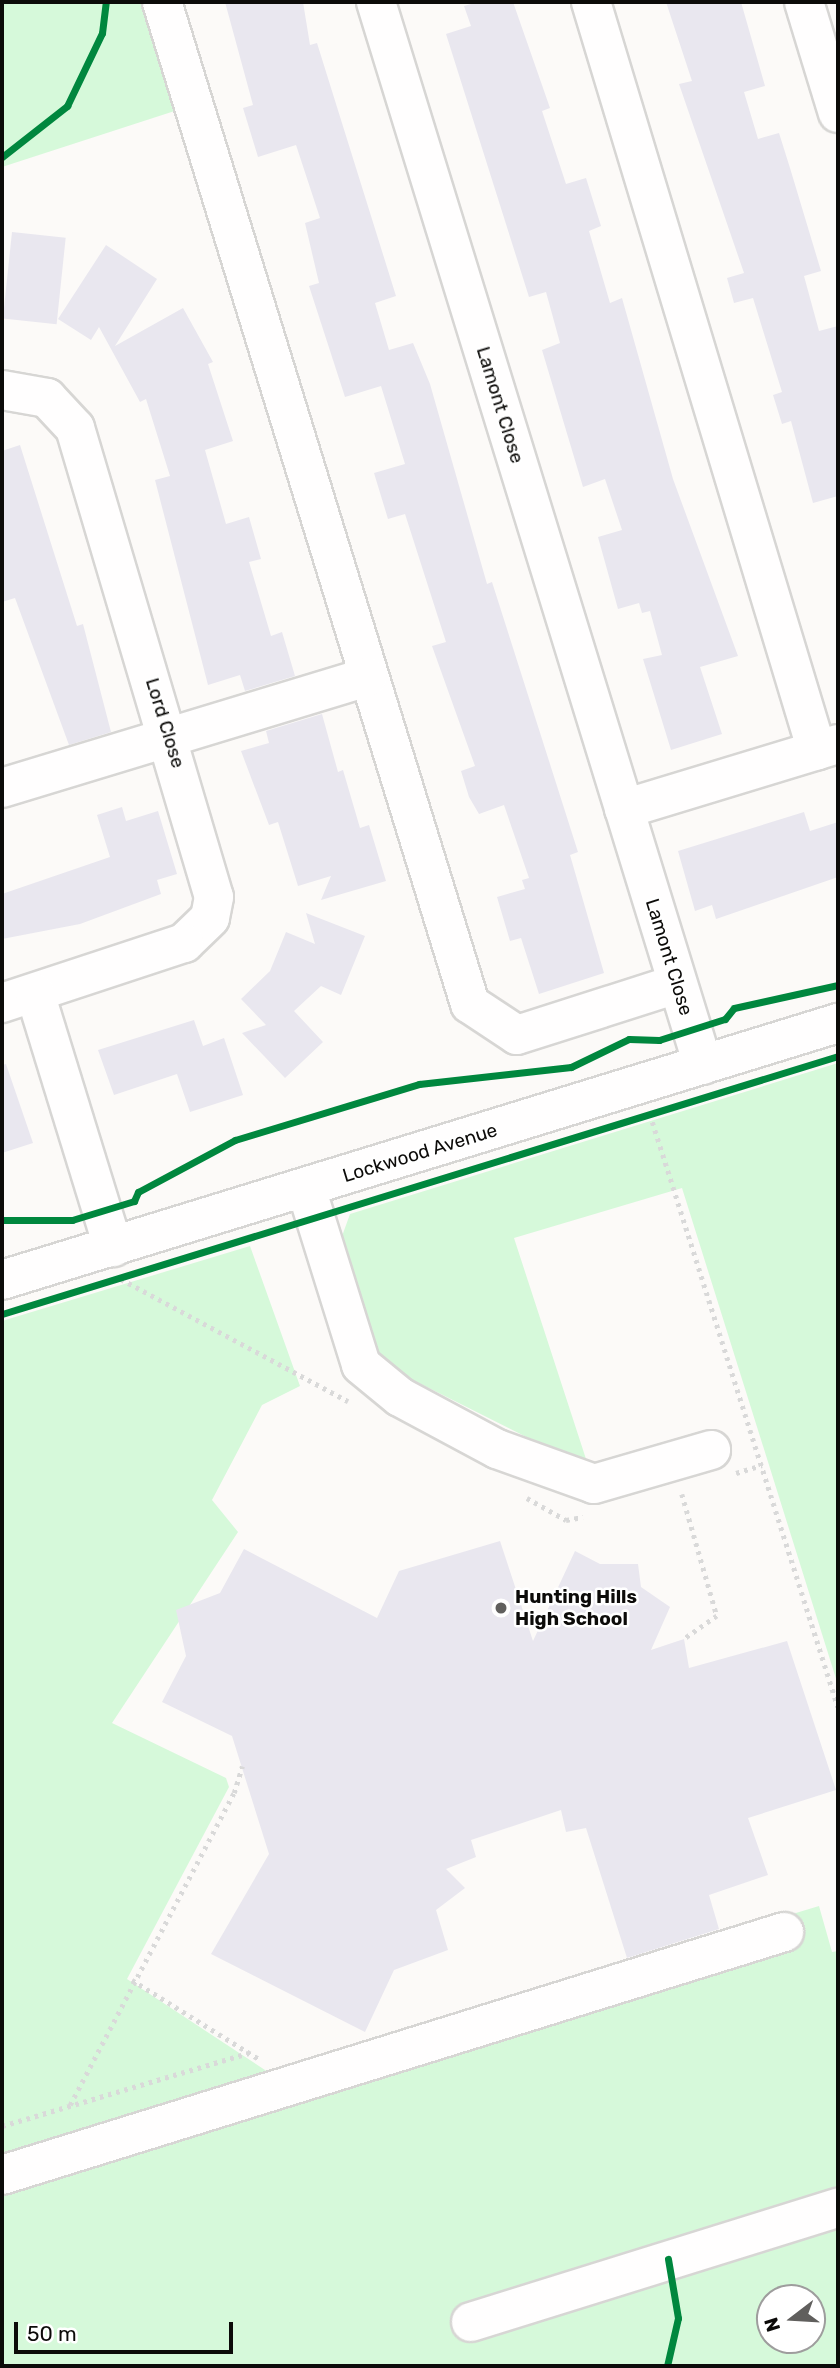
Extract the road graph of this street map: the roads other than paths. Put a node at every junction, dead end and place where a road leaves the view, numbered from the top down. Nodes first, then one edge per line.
1 (162, 2) edge
2 (376, 2) edge
3 (591, 2) edge
4 (804, 2) edge
5 (838, 113) edge
6 (2, 390) edge
7 (367, 677) junction
8 (169, 737) junction
9 (827, 747) edge
10 (2, 788) edge
11 (624, 809) junction
12 (677, 984) junction
13 (18, 998) edge
14 (838, 1023) edge
15 (703, 1065) junction
16 (306, 1188) junction
17 (118, 1267) junction
18 (2, 1280) edge
19 (711, 1450) dead end
20 (784, 1932) dead end
21 (2, 2175) edge
22 (838, 2208) edge
23 (471, 2322) dead end

1 - 7 street
2 - 11 street, Lamont Close
3 - 9 street
4 - 5 street
6 - 8 street, Lord Close
7 - 8 street
7 - 12 street
8 - 10 street
8 - 13 street, Lord Close
9 - 11 street
11 - 12 street, Lamont Close
12 - 15 street, Lamont Close
13 - 17 street, Lord Close
14 - 15 street, Lockwood Avenue
15 - 16 street, Lockwood Avenue
16 - 17 street, Lockwood Avenue
16 - 19 street
17 - 18 street, Lockwood Avenue
20 - 21 street
22 - 23 street

